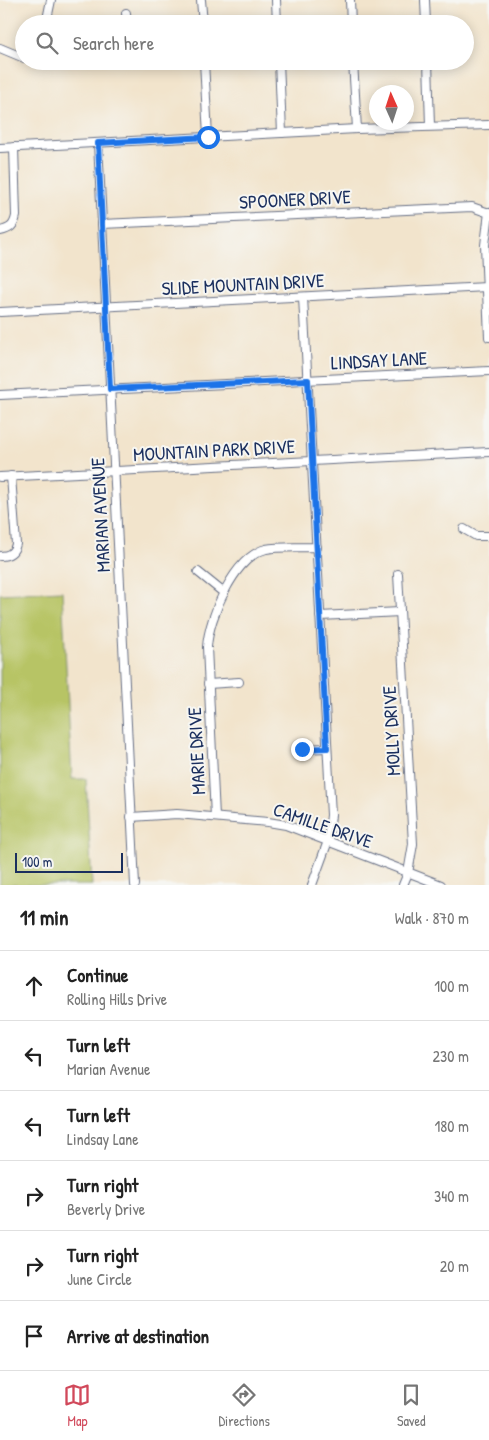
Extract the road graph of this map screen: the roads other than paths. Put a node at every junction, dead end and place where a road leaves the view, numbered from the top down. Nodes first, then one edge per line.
1 (51, 0) edge
2 (201, 0) edge
3 (276, 0) edge
4 (350, 0) edge
5 (425, 0) edge
6 (48, 15) edge
7 (202, 15) edge
8 (277, 15) edge
9 (351, 15) edge
10 (426, 15) edge
11 (0, 48) edge
12 (15, 54) edge
13 (204, 70) edge
14 (279, 70) edge
15 (354, 70) edge
16 (428, 70) edge
17 (489, 124) edge
18 (430, 126) junction
19 (357, 129) junction
20 (282, 133) junction
21 (208, 137) junction
22 (98, 143) junction
23 (14, 147) junction
24 (0, 148) edge
25 (489, 213) edge
26 (102, 224) junction
27 (0, 230) edge
28 (487, 287) junction
29 (303, 297) junction
30 (105, 306) junction
31 (0, 312) edge
32 (489, 337) edge
33 (489, 371) edge
34 (308, 380) junction
35 (110, 389) junction
36 (0, 395) edge
37 (489, 452) edge
38 (313, 461) junction
39 (114, 472) junction
40 (11, 476) junction
41 (0, 477) edge
42 (464, 529) dead end
43 (489, 536) edge
44 (317, 547) junction
45 (0, 556) edge
46 (198, 572) dead end
47 (398, 574) dead end
48 (224, 593) junction
49 (400, 612) junction
50 (320, 616) junction
51 (239, 682) dead end
52 (208, 684) junction
53 (327, 748) junction
54 (302, 749) dead end
55 (132, 817) junction
56 (215, 817) junction
57 (328, 842) junction
58 (408, 873) junction
59 (135, 885) edge
60 (312, 885) edge
61 (403, 885) edge
62 (441, 885) edge

1 - 6 street
2 - 7 street
3 - 8 street
4 - 9 street
5 - 10 street
11 - 12 street
13 - 21 street
14 - 20 street
15 - 19 street
16 - 18 street
17 - 18 street
18 - 19 street
19 - 20 street
20 - 21 street
21 - 22 street
22 - 23 street
22 - 26 street, MARIAN AVENUE
23 - 24 street
23 - 27 street
25 - 26 street, SPOONER DRIVE
25 - 28 street
26 - 30 street, MARIAN AVENUE
28 - 29 street, SLIDE MOUNTAIN DRIVE
28 - 32 street
29 - 30 street, SLIDE MOUNTAIN DRIVE
29 - 34 street
30 - 31 street, SLIDE MOUNTAIN DRIVE
30 - 35 street, MARIAN AVENUE
33 - 34 street, LINDSAY LANE
34 - 35 street, LINDSAY LANE
34 - 38 street
35 - 36 street, LINDSAY LANE
35 - 39 street, MARIAN AVENUE
37 - 38 street, MOUNTAIN PARK DRIVE
38 - 39 street, MOUNTAIN PARK DRIVE
38 - 44 street
39 - 40 street, MOUNTAIN PARK DRIVE
39 - 55 street, MARIAN AVENUE
40 - 41 street, MOUNTAIN PARK DRIVE
40 - 45 street
42 - 43 street
44 - 48 street, MARIE DRIVE
44 - 50 street
46 - 48 street
47 - 49 street, MOLLY DRIVE
48 - 52 street, MARIE DRIVE
49 - 50 street
49 - 58 street, MOLLY DRIVE
50 - 53 street
51 - 52 street, MARIE DRIVE
52 - 56 street, MARIE DRIVE
53 - 54 street
53 - 57 street
55 - 56 street, CAMILLE DRIVE
55 - 59 street, MARIAN AVENUE
56 - 57 street, CAMILLE DRIVE
57 - 58 street, CAMILLE DRIVE
57 - 60 street
58 - 61 street, MOLLY DRIVE
58 - 62 street, CAMILLE DRIVE

